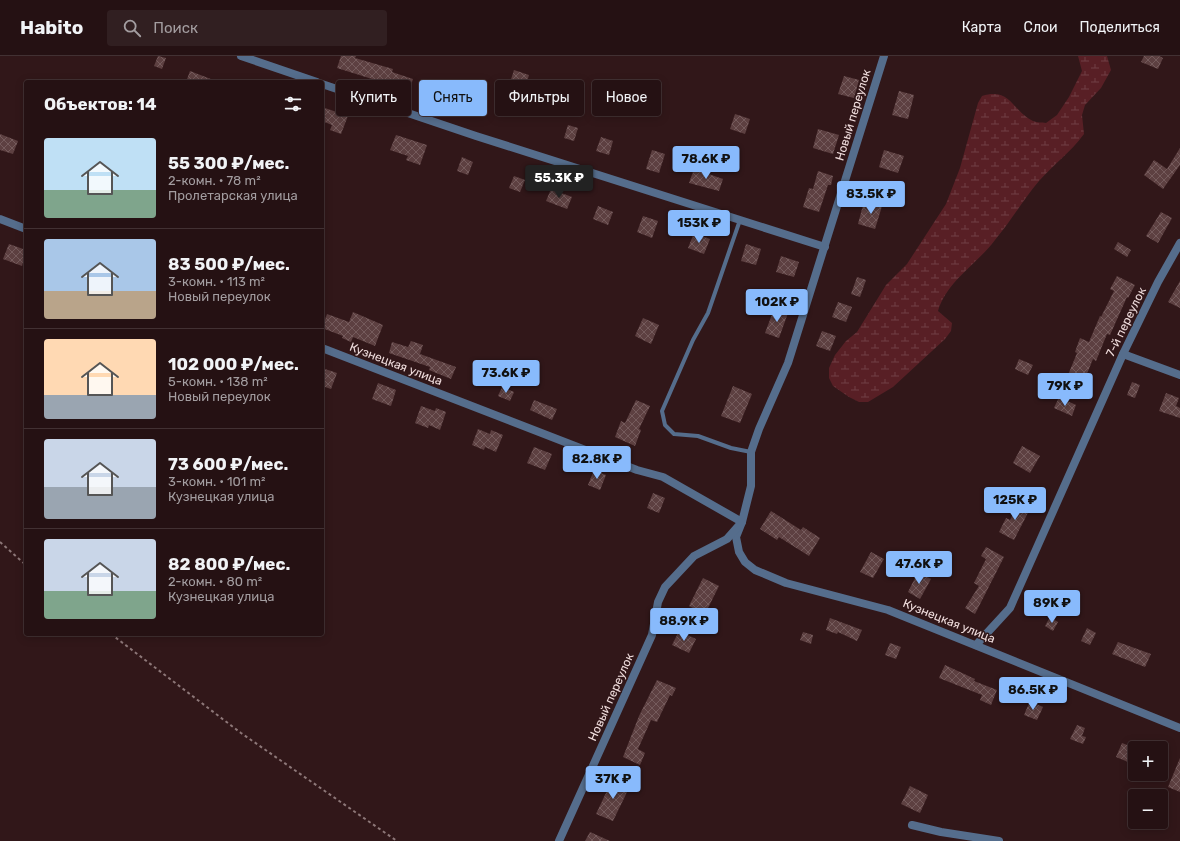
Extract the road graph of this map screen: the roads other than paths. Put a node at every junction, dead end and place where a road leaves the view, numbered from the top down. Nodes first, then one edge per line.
1 (240, 56) edge
2 (884, 56) edge
3 (311, 80) edge
4 (324, 85) edge
5 (0, 219) edge
6 (740, 220) junction
7 (24, 228) edge
8 (1180, 244) edge
9 (825, 247) junction
10 (324, 349) edge
11 (1123, 354) junction
12 (1180, 375) edge
13 (751, 452) junction
14 (742, 522) junction
15 (976, 645) junction
16 (1180, 728) edge
17 (912, 825) dead end
18 (559, 841) edge
19 (999, 841) edge

1 - 3 street
2 - 9 street, Новый переулок
4 - 6 street
5 - 7 street
6 - 9 street
6 - 13 lane
8 - 11 street, 7-й переулок
9 - 13 street, Новый переулок
10 - 14 street, Кузнецкая улица
11 - 12 street
11 - 15 street, 7-й переулок
13 - 14 street, Новый переулок
14 - 15 street, Кузнецкая улица
14 - 18 street, Новый переулок
15 - 16 street, Кузнецкая улица
17 - 19 street

